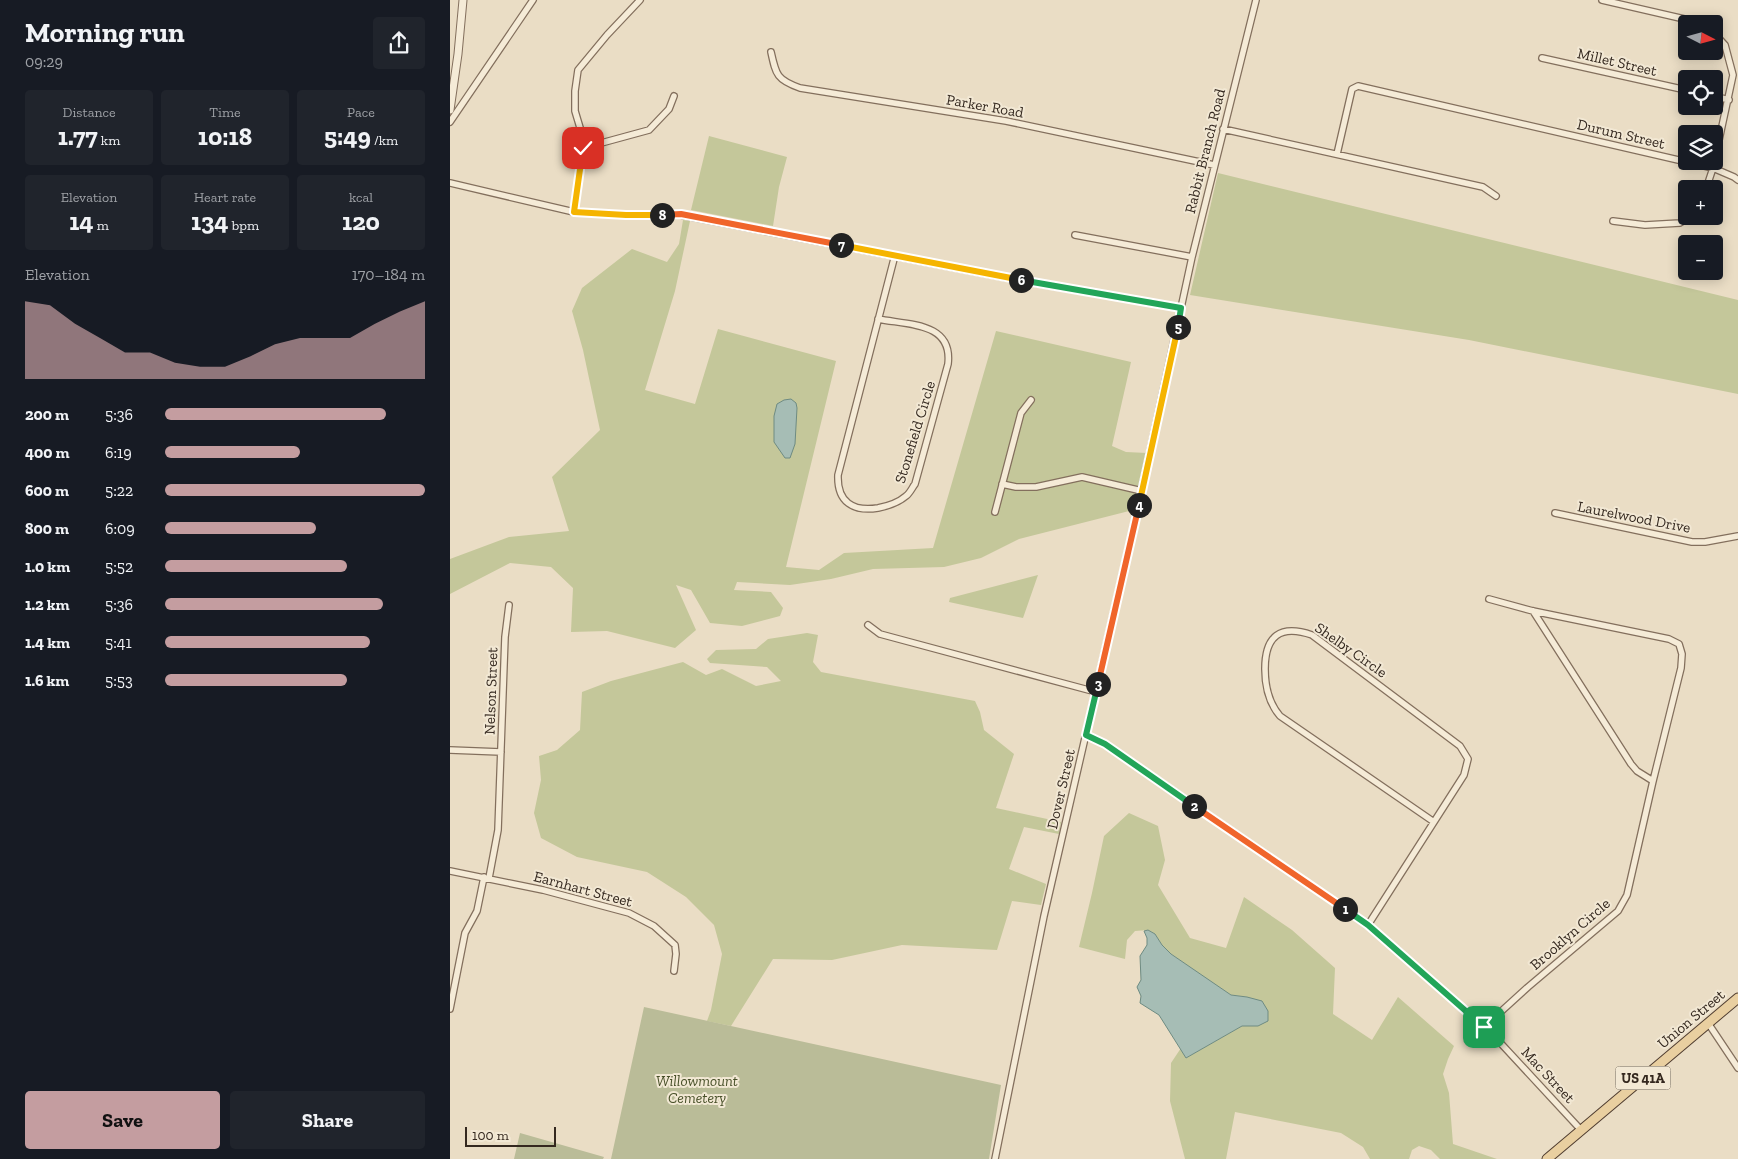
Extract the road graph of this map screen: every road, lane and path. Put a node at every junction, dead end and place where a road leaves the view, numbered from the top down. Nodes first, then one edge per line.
1 (464, 0) edge
2 (533, 0) edge
3 (640, 0) edge
4 (1256, 0) edge
5 (1602, 0) edge
6 (1678, 18) edge
7 (1723, 43) edge
8 (771, 52) dead end
9 (1542, 58) dead end
10 (1678, 88) edge
11 (451, 89) edge
12 (674, 96) dead end
13 (1723, 98) edge
14 (1729, 100) junction
15 (450, 110) edge
16 (450, 122) edge
17 (1723, 126) edge
18 (1223, 129) junction
19 (583, 148) junction
20 (1337, 154) junction
21 (1678, 160) edge
22 (1214, 165) junction
23 (1718, 170) edge
24 (1738, 180) edge
25 (450, 183) edge
26 (1496, 196) dead end
27 (574, 212) junction
28 (1613, 221) dead end
29 (1678, 223) edge
30 (1075, 235) dead end
31 (895, 255) junction
32 (1192, 258) junction
33 (1181, 308) junction
34 (878, 319) junction
35 (1031, 400) dead end
36 (1002, 484) junction
37 (1142, 491) junction
38 (995, 512) dead end
39 (1555, 513) dead end
40 (1738, 536) edge
41 (1489, 599) dead end
42 (508, 605) dead end
43 (1533, 611) junction
44 (868, 625) dead end
45 (1096, 692) junction
46 (1086, 735) junction
47 (450, 750) edge
48 (501, 752) junction
49 (1653, 781) junction
50 (1434, 822) junction
51 (450, 871) edge
52 (487, 878) junction
53 (1368, 925) junction
54 (674, 971) dead end
55 (1738, 998) edge
56 (450, 1009) edge
57 (1708, 1023) junction
58 (1484, 1027) junction
59 (1738, 1068) edge
60 (1581, 1130) junction
61 (995, 1159) edge
62 (1547, 1159) edge

1 - 11 street
2 - 16 street
3 - 19 street
4 - 18 street, Rabbit Branch Road
5 - 6 street
7 - 14 street
8 - 22 street, Parker Road
9 - 10 street, Millet Street
11 - 15 street
12 - 19 street
13 - 14 street
14 - 17 street
18 - 20 street
18 - 22 street, Rabbit Branch Road
19 - 27 street
20 - 21 street, Durum Street
20 - 26 street
22 - 32 street, Rabbit Branch Road
23 - 24 street, Durum Street
25 - 27 street
27 - 31 street
28 - 29 street
30 - 32 street
31 - 33 street
31 - 34 street, Stonefield Circle
32 - 33 street, Rabbit Branch Road
33 - 37 street, Dover Street
34 - 34 street, Stonefield Circle
35 - 36 street
36 - 37 street
36 - 38 street
37 - 45 street, Dover Street
39 - 40 street, Laurelwood Drive
41 - 43 street, Brooklyn Circle
42 - 48 street, Nelson Street
43 - 49 street
43 - 49 street, Brooklyn Circle
44 - 45 street
45 - 46 street, Dover Street
46 - 53 street, Mac Street
46 - 61 street, Dover Street
47 - 48 street
48 - 52 street, Nelson Street
49 - 58 street, Brooklyn Circle
50 - 50 street, Shelby Circle
50 - 53 street, Shelby Circle
51 - 52 street, Earnhart Street
52 - 54 street, Earnhart Street
52 - 56 street, Nelson Street
53 - 58 street, Mac Street
55 - 57 main road, Union Street / US 41A
57 - 59 street
57 - 60 main road, Union Street / US 41A
58 - 60 street, Mac Street
60 - 62 main road, Union Street / US 41A

